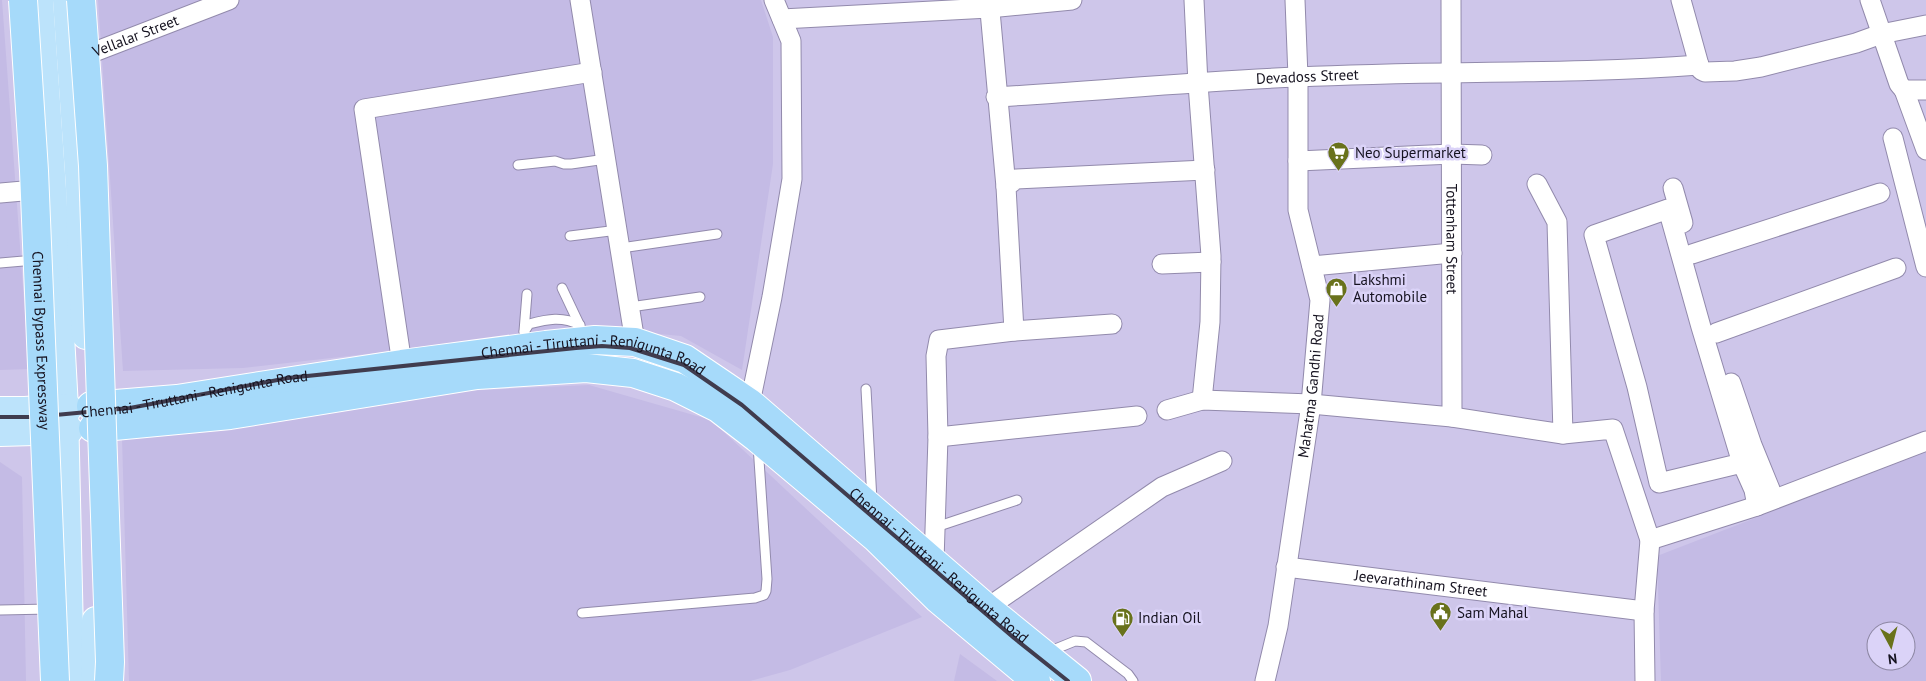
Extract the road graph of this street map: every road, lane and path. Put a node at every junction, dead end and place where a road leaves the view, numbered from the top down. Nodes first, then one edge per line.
1 (23, 0) edge
2 (39, 0) edge
3 (67, 0) edge
4 (81, 0) edge
5 (229, 0) edge
6 (580, 0) edge
7 (774, 0) edge
8 (1072, 0) edge
9 (1194, 0) edge
10 (1295, 0) edge
11 (1451, 0) edge
12 (1681, 0) edge
13 (1870, 0) edge
14 (989, 4) edge
15 (782, 19) junction
16 (1926, 25) edge
17 (1881, 34) junction
18 (71, 61) junction
19 (1699, 65) junction
20 (43, 66) junction
21 (592, 72) junction
22 (1452, 72) junction
23 (1298, 77) junction
24 (1198, 84) junction
25 (1904, 90) junction
26 (1926, 90) edge
27 (996, 98) junction
28 (1893, 138) dead end
29 (1925, 146) edge
30 (1452, 154) junction
31 (1482, 155) dead end
32 (606, 159) junction
33 (1298, 161) junction
34 (518, 164) dead end
35 (1205, 170) junction
36 (1537, 184) dead end
37 (1006, 187) junction
38 (1673, 188) dead end
39 (52, 189) junction
40 (0, 193) edge
41 (1880, 193) dead end
42 (717, 234) dead end
43 (570, 236) dead end
44 (619, 239) junction
45 (1452, 253) junction
46 (1692, 254) junction
47 (56, 259) junction
48 (1211, 262) junction
49 (0, 263) edge
50 (1162, 264) dead end
51 (1312, 266) junction
52 (1926, 267) edge
53 (1896, 268) dead end
54 (562, 288) dead end
55 (527, 294) dead end
56 (700, 297) dead end
57 (630, 307) junction
58 (1112, 324) dead end
59 (1014, 331) junction
60 (1716, 332) junction
61 (582, 333) junction
62 (523, 340) junction
63 (635, 342) junction
64 (402, 364) junction
65 (866, 389) dead end
66 (1202, 400) junction
67 (750, 403) junction
68 (1311, 404) junction
69 (1167, 410) dead end
70 (0, 411) edge
71 (1137, 416) dead end
72 (92, 417) junction
73 (1452, 417) junction
74 (63, 419) junction
75 (0, 432) edge
76 (1563, 434) junction
77 (938, 437) junction
78 (757, 438) junction
79 (1926, 441) edge
80 (1222, 461) dead end
81 (1742, 463) junction
82 (1017, 500) dead end
83 (1765, 502) junction
84 (872, 508) junction
85 (936, 527) junction
86 (1650, 540) junction
87 (934, 561) junction
88 (1286, 567) junction
89 (986, 608) junction
90 (68, 609) junction
91 (0, 610) edge
92 (1644, 611) junction
93 (582, 613) dead end
94 (1044, 654) junction
95 (55, 681) edge
96 (70, 681) edge
97 (95, 681) edge
98 (109, 681) edge
99 (1036, 681) edge
100 (1077, 681) edge
101 (1132, 681) edge
102 (1265, 681) edge
103 (1645, 681) edge

1 - 95 highway, Chennai Bypass Expressway, bridge
2 - 20 main road
3 - 18 main road
4 - 98 highway, bridge
5 - 18 street, Vellalar Street
6 - 21 street
7 - 15 street
8 - 14 street
9 - 24 street
10 - 23 street, Mahatma Gandhi Road
11 - 22 street, Tottenham Street
12 - 19 street
13 - 17 street
14 - 15 street
14 - 27 street
15 - 67 street
16 - 17 street
17 - 19 street
17 - 25 street
18 - 20 street, Vellalar Street
18 - 72 main road
19 - 22 street, Devadoss Street
20 - 39 main road
21 - 32 street
21 - 64 street
22 - 23 street, Devadoss Street
22 - 30 street, Tottenham Street
23 - 24 street, Devadoss Street
23 - 33 street, Mahatma Gandhi Road
24 - 27 street, Devadoss Street
24 - 35 street
25 - 26 street
25 - 29 street
27 - 37 street
28 - 52 street
30 - 31 street
30 - 33 street
30 - 45 street, Tottenham Street
32 - 34 lane
32 - 44 street
33 - 51 street, Mahatma Gandhi Road
35 - 37 street
35 - 48 street
36 - 76 street
37 - 59 street
38 - 46 street
39 - 40 street
39 - 47 main road
41 - 46 street
42 - 44 lane
43 - 44 lane
44 - 57 street
45 - 51 street
45 - 73 street, Tottenham Street
46 - 60 street
47 - 49 lane
47 - 74 main road
48 - 50 street
48 - 66 street
51 - 68 street, Mahatma Gandhi Road
53 - 60 street
54 - 61 lane
55 - 62 lane
56 - 57 lane
57 - 63 street
58 - 59 street
59 - 77 street
60 - 83 street
61 - 62 highway, Chennai - Tiruttani - Renigunta Road
61 - 63 highway, Chennai - Tiruttani - Renigunta Road
62 - 64 highway, Chennai - Tiruttani - Renigunta Road
63 - 67 highway, Chennai - Tiruttani - Renigunta Road
64 - 72 highway, Chennai - Tiruttani - Renigunta Road
65 - 84 lane
66 - 68 street
66 - 69 street
67 - 84 highway, Chennai - Tiruttani - Renigunta Road
68 - 73 street
68 - 88 street, Mahatma Gandhi Road
70 - 74 main road, Chennai - Tiruttani - Renigunta Road
71 - 77 street
72 - 74 main road, Chennai - Tiruttani - Renigunta Road
72 - 78 highway, Chennai - Tiruttani - Renigunta Road
72 - 97 main road
73 - 76 street
74 - 75 main road, Chennai - Tiruttani - Renigunta Road
74 - 90 main road
76 - 86 street
77 - 85 street
78 - 93 lane
78 - 99 highway, Chennai - Tiruttani - Renigunta Road
79 - 83 street
80 - 89 street
81 - 81 street
81 - 83 street
82 - 85 lane
83 - 86 street
84 - 87 highway, Chennai - Tiruttani - Renigunta Road
85 - 87 street
86 - 92 street
87 - 89 highway, Chennai - Tiruttani - Renigunta Road
88 - 92 street, Jeevarathinam Street
88 - 102 street, Mahatma Gandhi Road
89 - 94 highway, Chennai - Tiruttani - Renigunta Road
90 - 91 lane
90 - 96 main road
92 - 103 street
94 - 100 highway, Chennai - Tiruttani - Renigunta Road
94 - 101 lane

